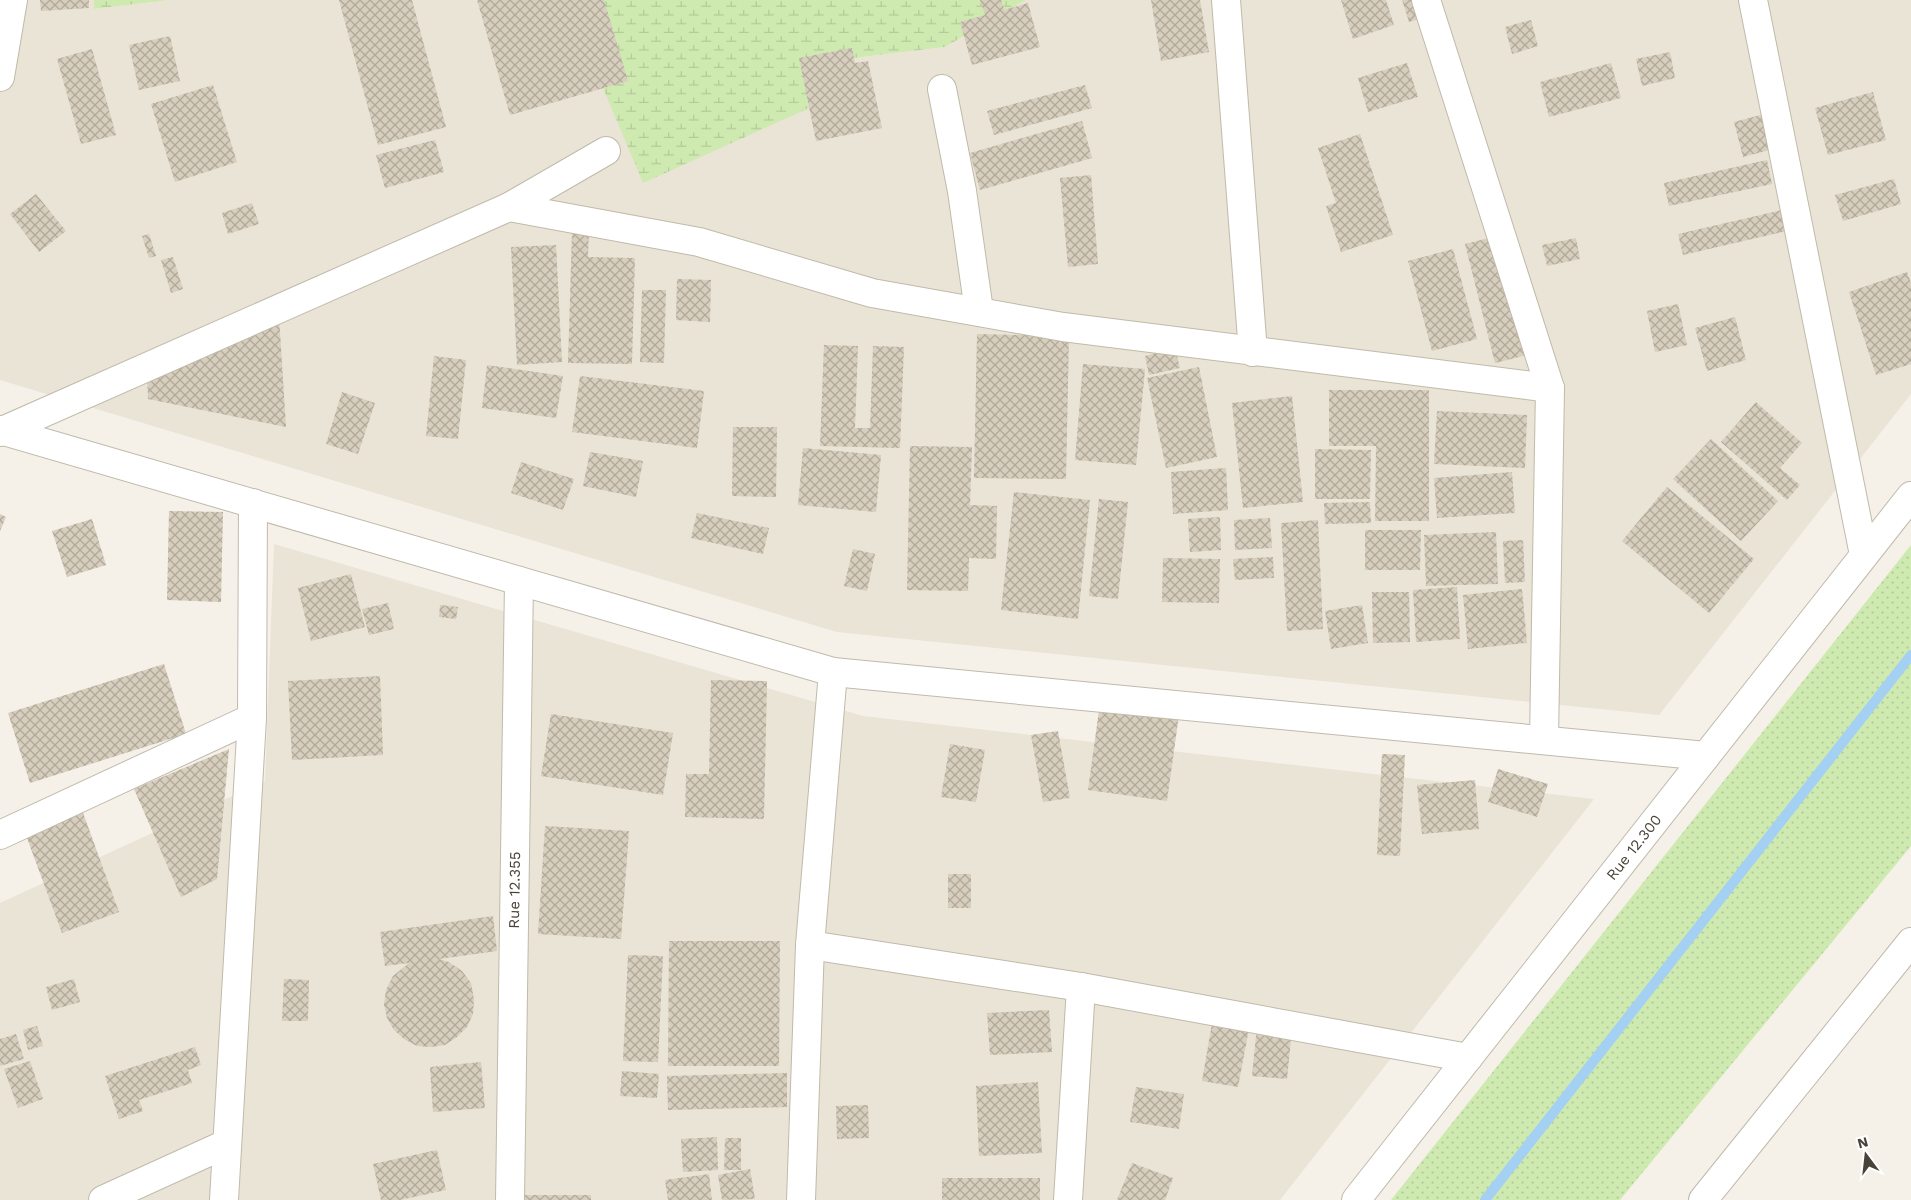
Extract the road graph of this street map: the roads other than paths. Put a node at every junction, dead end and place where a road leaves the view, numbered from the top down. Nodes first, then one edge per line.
1 (13, 0) edge
2 (1226, 0) edge
3 (1426, 0) edge
4 (1753, 0) edge
5 (0, 77) edge
6 (942, 89) dead end
7 (606, 151) dead end
8 (509, 208) junction
9 (979, 311) junction
10 (1253, 352) junction
11 (1550, 388) junction
12 (1, 431) edge
13 (1911, 496) edge
14 (252, 503) junction
15 (1864, 555) junction
16 (519, 580) junction
17 (833, 672) junction
18 (252, 718) junction
19 (1544, 739) junction
20 (1706, 756) junction
21 (0, 835) edge
22 (1911, 942) edge
23 (810, 946) junction
24 (1081, 987) junction
25 (1468, 1058) junction
26 (226, 1144) junction
27 (103, 1200) edge
28 (224, 1200) edge
29 (510, 1200) edge
30 (801, 1200) edge
31 (1068, 1200) edge
32 (1356, 1200) edge
33 (1703, 1200) edge

1 - 5 street
2 - 10 street
3 - 11 street
4 - 15 street
6 - 9 street
7 - 8 street
8 - 9 street
8 - 12 street
9 - 10 street
10 - 11 street
11 - 19 street
12 - 14 street
13 - 15 street, Rue 12.300
14 - 16 street
14 - 18 street
15 - 20 street, Rue 12.300
16 - 17 street
16 - 29 street, Rue 12.355
17 - 19 street
17 - 23 street
18 - 21 street
18 - 26 street
19 - 20 street
20 - 25 street, Rue 12.300
22 - 33 street
23 - 24 street
23 - 30 street
24 - 25 street
24 - 31 street
25 - 32 street, Rue 12.300
26 - 27 street
26 - 28 street

